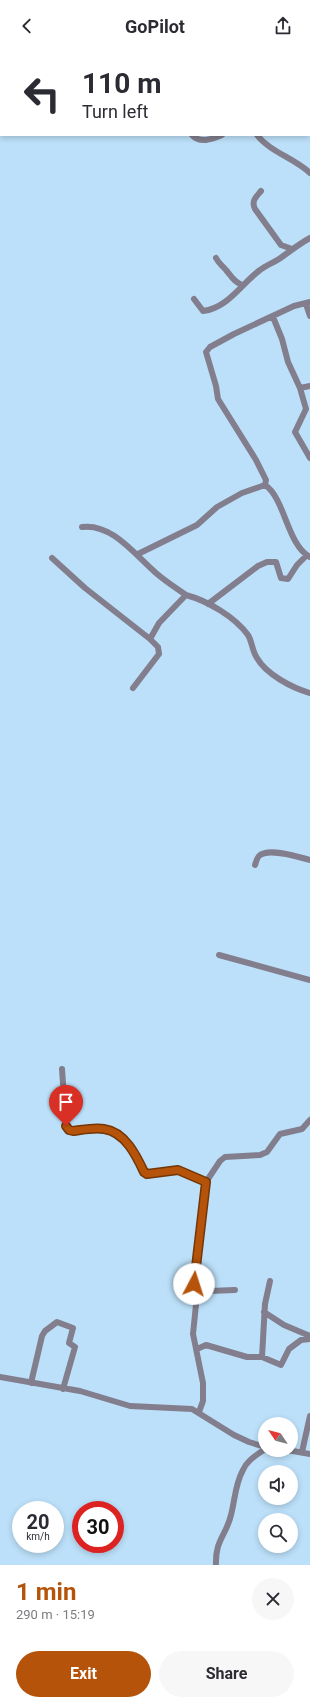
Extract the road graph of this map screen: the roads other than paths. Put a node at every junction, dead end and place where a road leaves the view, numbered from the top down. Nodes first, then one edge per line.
1 (193, 136) edge
2 (219, 136) edge
3 (258, 136) edge
4 (310, 173) edge
5 (261, 191) dead end
6 (310, 238) edge
7 (292, 249) junction
8 (216, 258) dead end
9 (242, 285) junction
10 (194, 299) dead end
11 (308, 303) edge
12 (310, 316) edge
13 (273, 317) junction
14 (310, 386) edge
15 (300, 388) junction
16 (310, 458) edge
17 (265, 485) junction
18 (82, 527) dead end
19 (138, 554) junction
20 (308, 556) edge
21 (52, 558) dead end
22 (186, 595) junction
23 (208, 604) junction
24 (150, 639) junction
25 (133, 688) dead end
26 (310, 693) edge
27 (310, 860) edge
28 (255, 865) dead end
29 (219, 956) dead end
30 (310, 980) edge
31 (62, 1070) dead end
32 (310, 1120) edge
33 (206, 1182) junction
34 (270, 1281) dead end
35 (236, 1290) dead end
36 (197, 1295) junction
37 (264, 1312) junction
38 (310, 1337) edge
39 (197, 1349) junction
40 (262, 1357) junction
41 (0, 1377) edge
42 (31, 1383) junction
43 (63, 1389) junction
44 (199, 1412) junction
45 (310, 1416) edge
46 (258, 1445) edge
47 (298, 1451) edge
48 (302, 1452) junction
49 (258, 1453) edge
50 (310, 1454) edge
51 (216, 1565) edge

1 - 2 street
3 - 4 street
5 - 7 street
6 - 7 street
7 - 9 street
8 - 9 street
9 - 10 street
11 - 12 street
11 - 13 street
13 - 15 street
13 - 17 street
14 - 15 street
15 - 16 street
17 - 19 street
17 - 20 street
18 - 19 street
19 - 22 street
20 - 23 street
21 - 24 street
22 - 23 street
22 - 24 street
23 - 26 street
24 - 25 street
27 - 28 street
29 - 30 street
31 - 33 street
32 - 33 street
33 - 36 street
34 - 37 street
35 - 36 street
36 - 39 street
37 - 38 street
37 - 40 street
38 - 40 street
39 - 40 street
39 - 44 street
41 - 42 street
42 - 43 street
42 - 43 street
43 - 44 street
44 - 46 street
45 - 48 street
47 - 48 street
48 - 50 street
49 - 51 street

